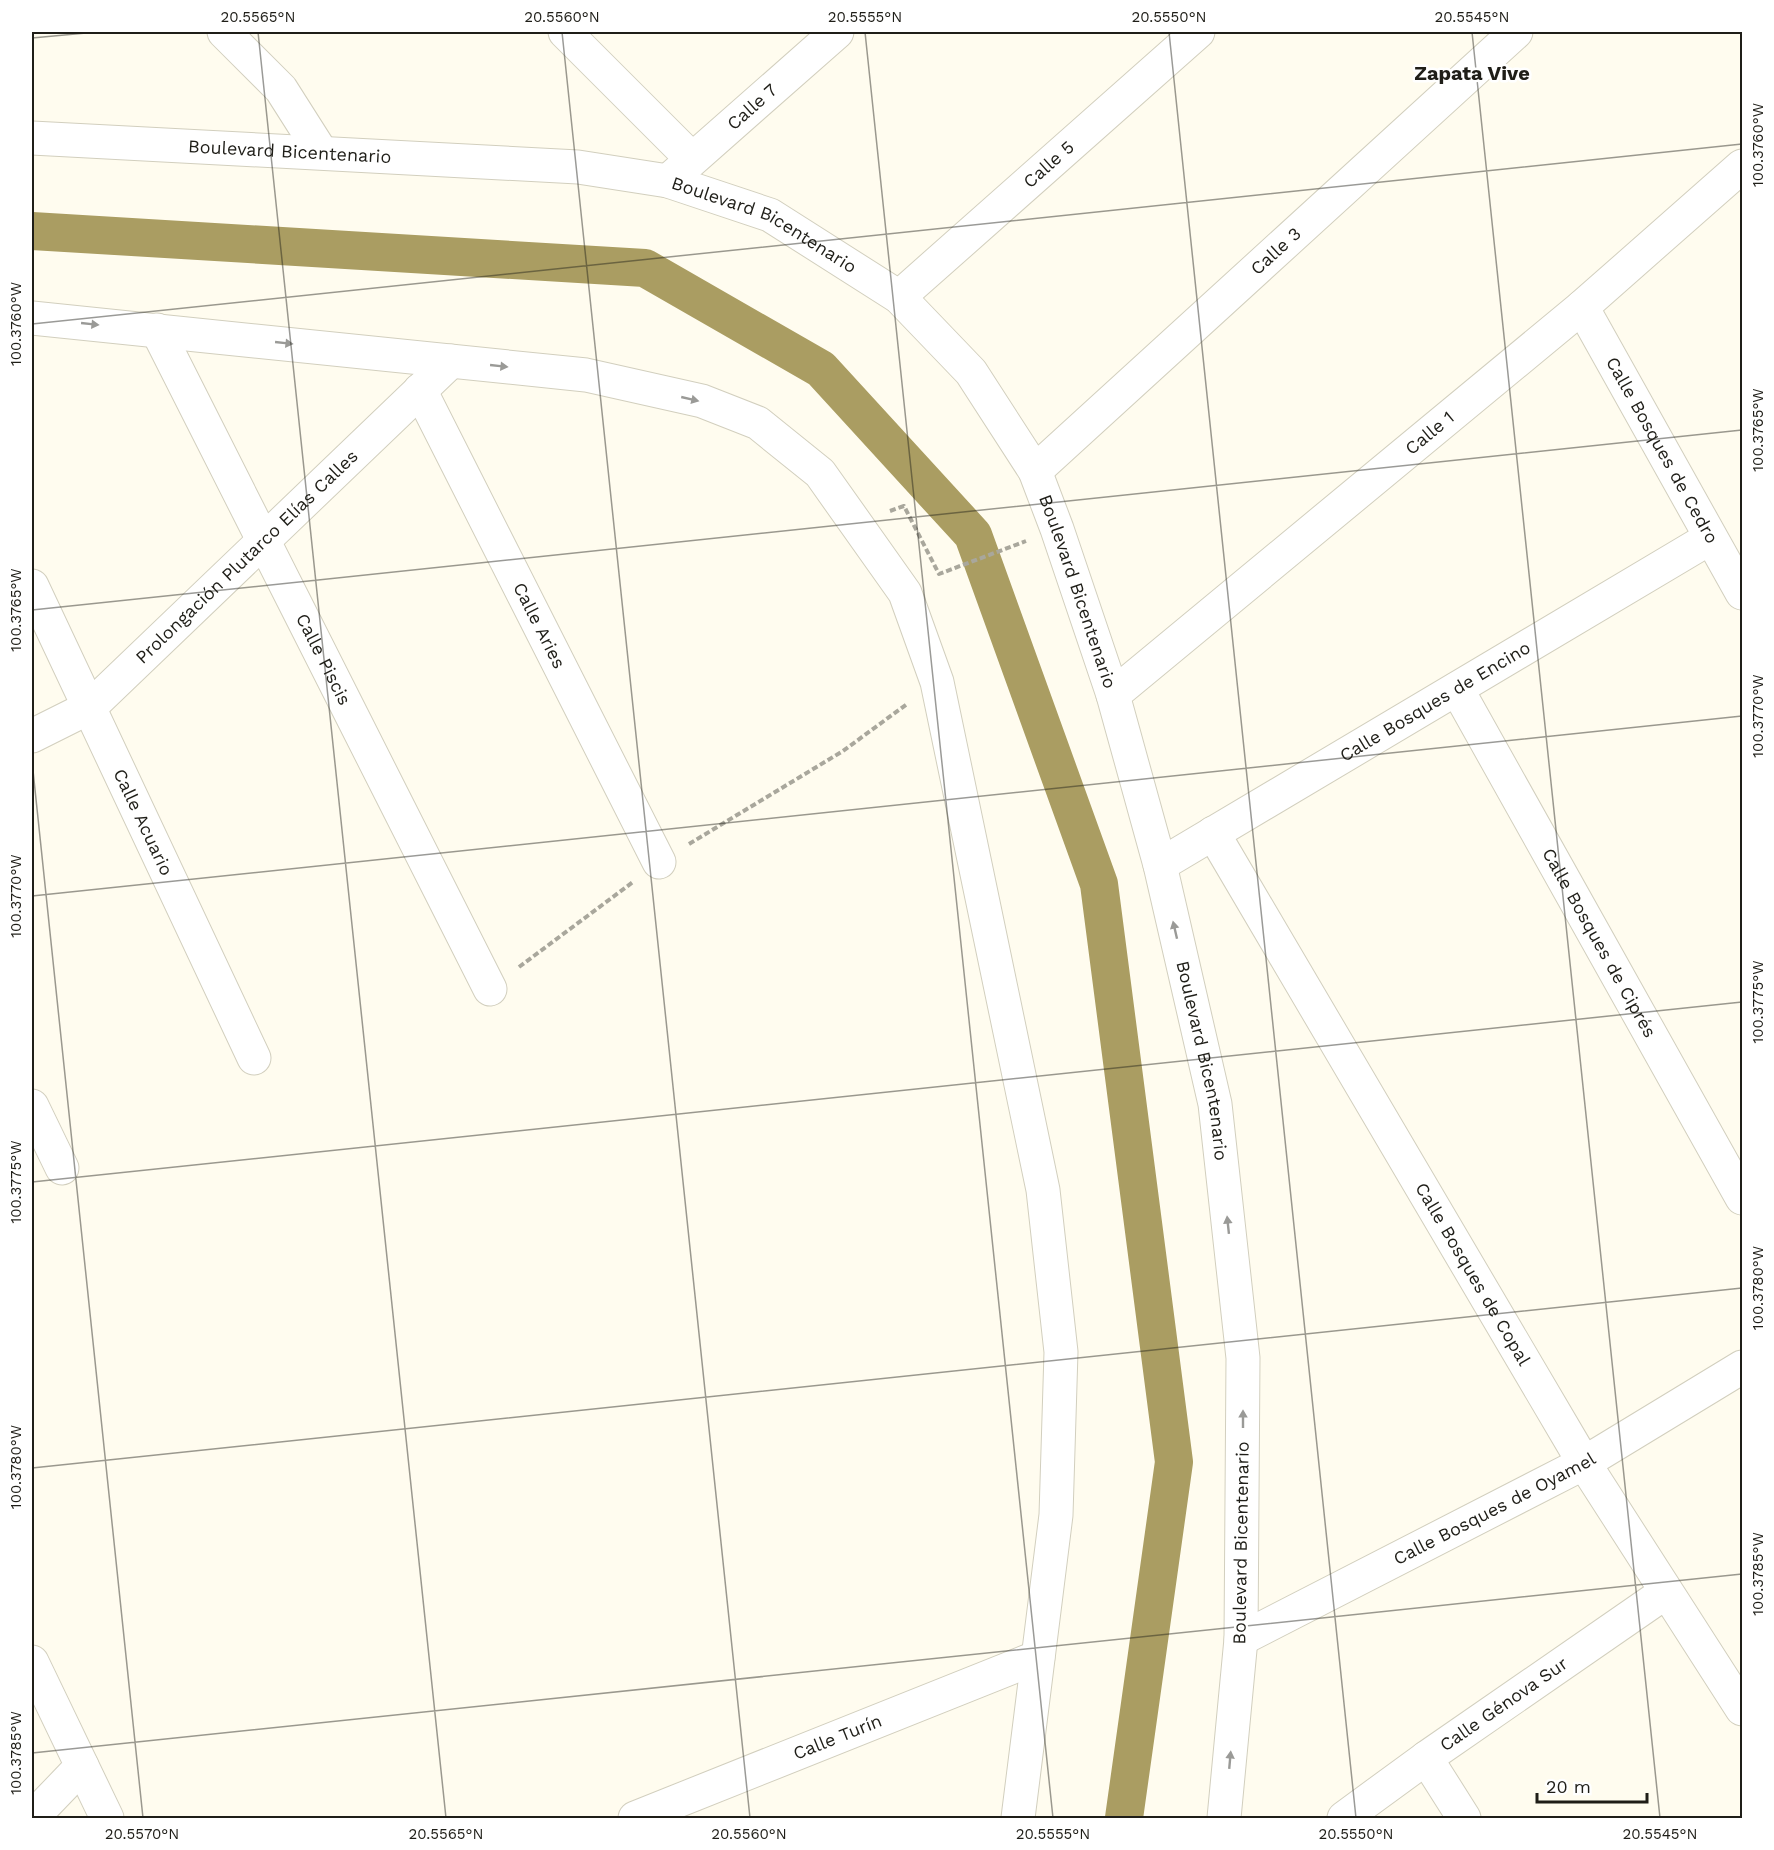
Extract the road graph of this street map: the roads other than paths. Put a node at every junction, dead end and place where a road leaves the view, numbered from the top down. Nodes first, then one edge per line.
1 (224, 32) edge
2 (565, 32) edge
3 (837, 32) edge
4 (1198, 32) edge
5 (1516, 32) edge
6 (32, 138) edge
7 (321, 152) junction
8 (692, 159) junction
9 (1743, 166) edge
10 (668, 181) junction
11 (898, 297) junction
12 (1582, 307) junction
13 (32, 318) edge
14 (157, 330) junction
15 (451, 361) junction
16 (420, 390) junction
17 (1035, 471) junction
18 (1710, 538) junction
19 (265, 539) junction
20 (32, 586) edge
21 (1743, 593) edge
22 (1457, 689) junction
23 (1113, 695) junction
24 (90, 707) junction
25 (32, 736) edge
26 (1213, 833) junction
27 (659, 862) road end
28 (1160, 865) junction
29 (490, 989) road end
30 (254, 1058) dead end
31 (32, 1106) edge
32 (62, 1168) dead end
33 (1743, 1198) edge
34 (1743, 1367) edge
35 (1584, 1463) junction
36 (1666, 1592) junction
37 (1241, 1639) junction
38 (1038, 1657) junction
39 (32, 1662) edge
40 (1743, 1709) edge
41 (1426, 1758) junction
42 (82, 1766) junction
43 (32, 1818) edge
44 (107, 1818) edge
45 (635, 1818) edge
46 (1018, 1818) edge
47 (1224, 1818) edge
48 (1344, 1818) edge
49 (1464, 1818) edge

1 - 7 street
2 - 8 street
3 - 8 street, Calle 7
4 - 11 street, Calle 5
5 - 17 street, Calle 3
6 - 7 street, Boulevard Bicentenario
7 - 10 street, Boulevard Bicentenario
8 - 10 street, Calle 7
9 - 12 street, Calle 1
10 - 11 street, Boulevard Bicentenario
11 - 17 street, Boulevard Bicentenario
12 - 18 street, Calle Bosques de Cedro
12 - 23 street, Calle 1
13 -> 14 street
14 -> 15 street
14 - 19 street, Calle Piscis
15 - 16 street, Prolongación Plutarco Elías Calles
15 -> 38 street
16 - 19 street, Prolongación Plutarco Elías Calles
16 - 27 street, Calle Aries
17 - 23 street, Boulevard Bicentenario
18 - 21 street, Calle Bosques de Cedro
18 - 22 street, Calle Bosques de Encino
19 - 24 street, Prolongación Plutarco Elías Calles
19 - 29 street, Calle Piscis
20 - 24 street, Calle Acuario
22 - 26 street, Calle Bosques de Encino
22 - 33 street, Calle Bosques de Ciprés
23 - 28 street, Boulevard Bicentenario
24 - 25 street, Prolongación Plutarco Elías Calles
24 - 30 street, Calle Acuario
26 - 28 street, Calle Bosques de Encino
26 - 35 street, Calle Bosques de Copal
37 -> 28 street, Boulevard Bicentenario
31 - 32 street
34 - 35 street, Calle Bosques de Oyamel
35 - 36 street, Calle Bosques de Copal
35 - 37 street, Calle Bosques de Oyamel
36 - 40 street, Calle Bosques de Copal
36 - 41 street, Calle Génova Sur
47 -> 37 street, Boulevard Bicentenario
38 - 45 street, Calle Turín
38 - 46 street
39 - 42 street
41 - 48 street, Calle Génova Sur
41 - 49 street
42 - 43 street
42 - 44 street

